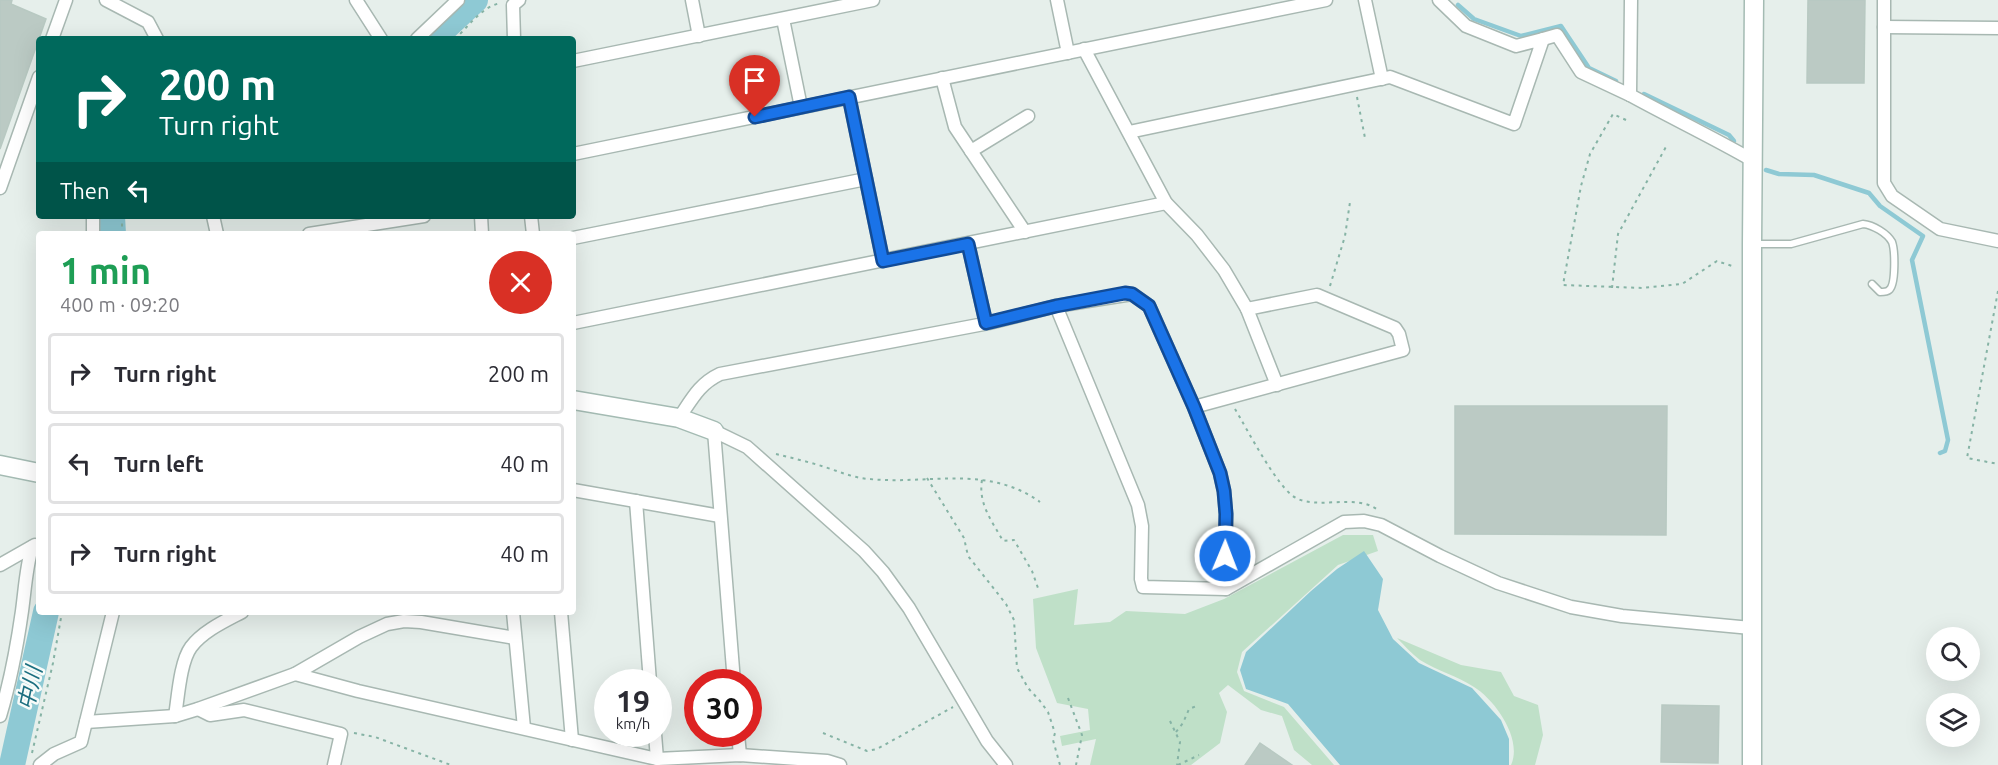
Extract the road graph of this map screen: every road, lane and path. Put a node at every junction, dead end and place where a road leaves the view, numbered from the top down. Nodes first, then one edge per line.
1 (66, 0) edge
2 (106, 0) edge
3 (356, 0) edge
4 (458, 0) edge
5 (692, 0) edge
6 (873, 0) edge
7 (1057, 0) edge
8 (1326, 0) edge
9 (1365, 0) edge
10 (1439, 0) edge
11 (1631, 0) edge
12 (1754, 0) edge
13 (1884, 0) edge
14 (516, 2) edge
15 (783, 19) junction
16 (1884, 27) junction
17 (1998, 28) edge
18 (53, 36) edge
19 (155, 36) edge
20 (379, 36) edge
21 (420, 36) edge
22 (457, 36) edge
23 (514, 36) edge
24 (699, 36) junction
25 (1542, 39) junction
26 (1084, 49) junction
27 (1068, 53) junction
28 (576, 60) edge
29 (942, 78) junction
30 (1382, 79) junction
31 (1355, 85) junction
32 (36, 86) edge
33 (1630, 95) junction
34 (849, 97) junction
35 (801, 107) junction
36 (1028, 116) dead end
37 (1626, 120) dead end
38 (1129, 132) junction
39 (1365, 138) dead end
40 (1667, 145) dead end
41 (971, 151) junction
42 (576, 153) edge
43 (1752, 160) junction
44 (866, 179) junction
45 (0, 188) edge
46 (1350, 202) dead end
47 (1166, 203) junction
48 (404, 219) edge
49 (328, 231) edge
50 (1025, 232) junction
51 (576, 237) edge
52 (1998, 240) edge
53 (968, 244) junction
54 (1752, 244) junction
55 (883, 261) junction
56 (1752, 272) junction
57 (1872, 284) dead end
58 (1612, 288) junction
59 (1998, 291) edge
60 (1327, 300) junction
61 (1056, 306) junction
62 (1247, 309) junction
63 (576, 322) edge
64 (986, 323) junction
65 (1277, 386) junction
66 (1229, 398) junction
67 (576, 401) edge
68 (1194, 407) junction
69 (679, 418) junction
70 (714, 431) junction
71 (760, 459) junction
72 (1998, 464) edge
73 (0, 465) edge
74 (36, 472) edge
75 (927, 478) junction
76 (982, 480) junction
77 (576, 491) edge
78 (636, 501) junction
79 (1040, 501) dead end
80 (720, 516) junction
81 (1381, 525) junction
82 (35, 544) edge
83 (2, 562) edge
84 (1038, 588) dead end
85 (1226, 590) junction
86 (61, 615) edge
87 (112, 615) edge
88 (237, 615) edge
89 (513, 615) edge
90 (561, 615) edge
91 (1751, 628) junction
92 (515, 638) junction
93 (649, 669) edge
94 (733, 669) edge
95 (295, 674) junction
96 (1068, 698) dead end
97 (964, 701) junction
98 (1199, 705) dead end
99 (198, 709) junction
100 (0, 716) edge
101 (175, 716) junction
102 (1170, 721) dead end
103 (86, 722) junction
104 (524, 728) junction
105 (1176, 732) junction
106 (823, 733) dead end
107 (341, 734) junction
108 (572, 740) junction
109 (656, 747) edge
110 (739, 747) edge
111 (740, 755) junction
112 (1199, 755) dead end
113 (657, 759) junction
114 (38, 762) edge
115 (334, 765) edge
116 (451, 765) edge
117 (840, 765) edge
118 (1006, 765) edge
119 (1060, 765) edge
120 (1076, 765) edge
121 (1178, 765) edge
122 (1752, 765) edge

1 - 18 street
2 - 19 street
3 - 20 street
4 - 21 street
5 - 24 street
6 - 15 street
7 - 27 street
8 - 26 street
9 - 30 street
10 - 25 street
11 - 33 street
12 - 43 street
13 - 16 street
14 - 22 path
14 - 23 street
15 - 24 street
15 - 35 street
16 - 17 street
16 - 52 street
24 - 28 street
25 - 30 street
25 - 33 street
26 - 27 street
26 - 38 street
27 - 29 street
29 - 34 street
29 - 41 street
30 - 31 street
31 - 38 street
31 - 39 path
32 - 45 street
33 - 43 street
34 - 35 street
34 - 44 street
35 - 42 street
36 - 41 street
37 - 58 path
38 - 47 street
40 - 58 path
41 - 50 street
43 - 54 street
44 - 51 street
44 - 55 street
46 - 60 path
47 - 50 street
47 - 62 street
48 - 49 street
50 - 53 street
53 - 55 street
53 - 64 street
54 - 56 street
54 - 57 lane
55 - 63 street
56 - 58 path
56 - 91 street
59 - 72 path
60 - 62 street
60 - 65 street
61 - 64 street
61 - 68 street
61 - 85 street
62 - 65 street
64 - 69 street
65 - 66 street
66 - 68 street
66 - 81 path
67 - 69 street
68 - 85 street
69 - 70 street
70 - 71 street
70 - 80 street
71 - 75 path
71 - 97 street
73 - 74 street
75 - 76 path
75 - 119 path
76 - 79 path
76 - 84 path
77 - 78 street
78 - 80 street
78 - 93 street
80 - 94 street
81 - 85 street
81 - 91 street
82 - 83 street
82 - 100 street
86 - 114 path
87 - 103 street
88 - 101 street
89 - 92 street
90 - 108 street
91 - 122 street
92 - 95 street
92 - 104 street
95 - 99 street
95 - 104 street
96 - 120 path
97 - 106 path
97 - 118 street
98 - 105 path
99 - 101 street
99 - 107 street
101 - 103 street
102 - 105 path
103 - 114 street
104 - 108 street
105 - 121 path
107 - 115 street
107 - 116 path
108 - 113 street
109 - 113 street
110 - 111 street
111 - 113 street
111 - 117 street
112 - 121 path

